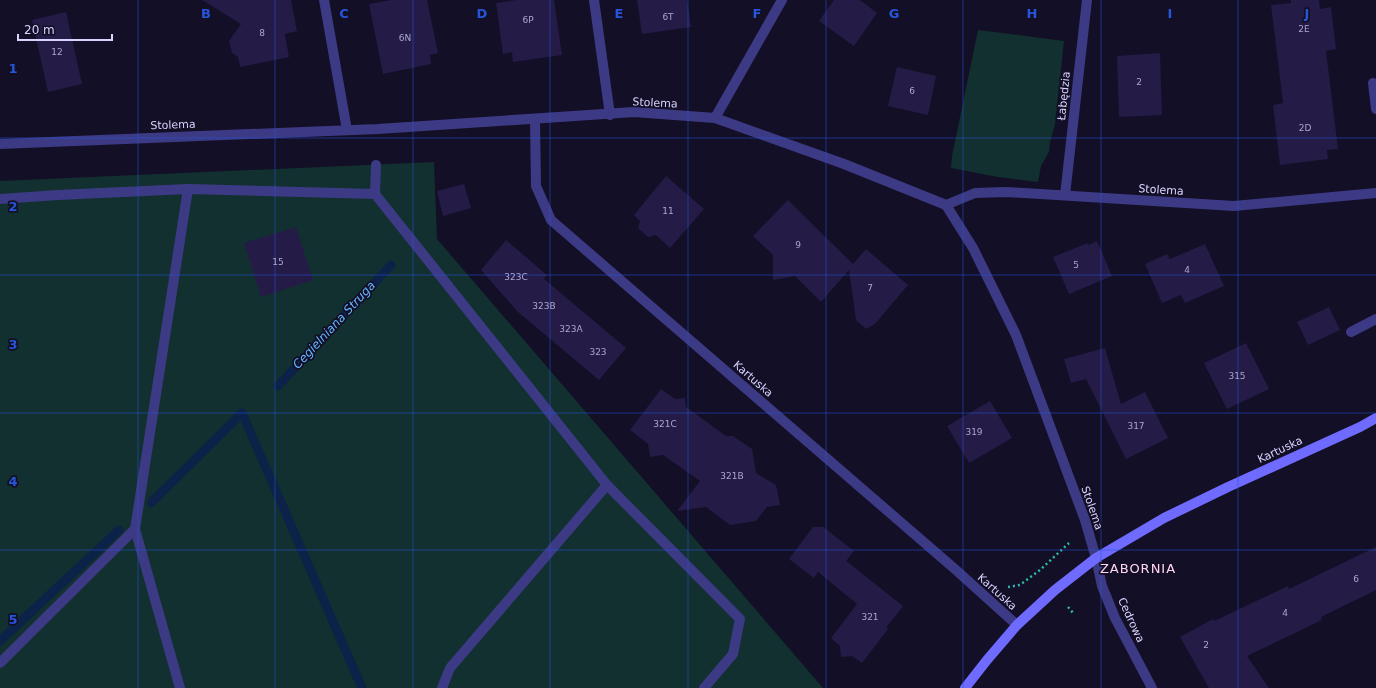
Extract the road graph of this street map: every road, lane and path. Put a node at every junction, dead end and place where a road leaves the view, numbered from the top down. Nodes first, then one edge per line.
1 (324, 0) edge
2 (594, 0) edge
3 (782, 0) edge
4 (1087, 0) edge
5 (1373, 83) dead end
6 (1376, 109) edge
7 (610, 115) junction
8 (715, 118) junction
9 (535, 119) junction
10 (347, 130) junction
11 (0, 144) edge
12 (376, 165) dead end
13 (188, 189) junction
14 (1376, 192) edge
15 (375, 194) junction
16 (1065, 195) junction
17 (0, 199) edge
18 (946, 205) junction
19 (1376, 319) edge
20 (1351, 332) dead end
21 (1376, 418) edge
22 (607, 485) junction
23 (1085, 520) junction
24 (135, 529) junction
25 (1096, 558) junction
26 (1040, 570) dead end
27 (1017, 625) junction
28 (0, 663) edge
29 (180, 688) edge
30 (442, 688) edge
31 (704, 688) edge
32 (965, 688) edge
33 (1152, 688) edge

1 - 10 street
2 - 7 street
3 - 8 street
4 - 16 street, Łabędzia
5 - 6 street
7 - 8 street, Stolema
7 - 9 street, Stolema
8 - 18 street, Stolema
9 - 10 street, Stolema
9 - 27 street, Kartuska
10 - 11 street, Stolema
12 - 15 street
13 - 15 street
13 - 17 street
13 - 24 street
14 - 16 street, Stolema
15 - 22 street
16 - 18 street, Stolema
18 - 23 street, Stolema
19 - 20 street
21 - 25 street, Kartuska
22 - 30 street
22 - 31 street
23 - 25 street, Stolema
23 - 26 path
24 - 28 street
24 - 29 street
25 - 27 street, Kartuska
25 - 33 street, Cedrowa
27 - 32 street, Kartuska

